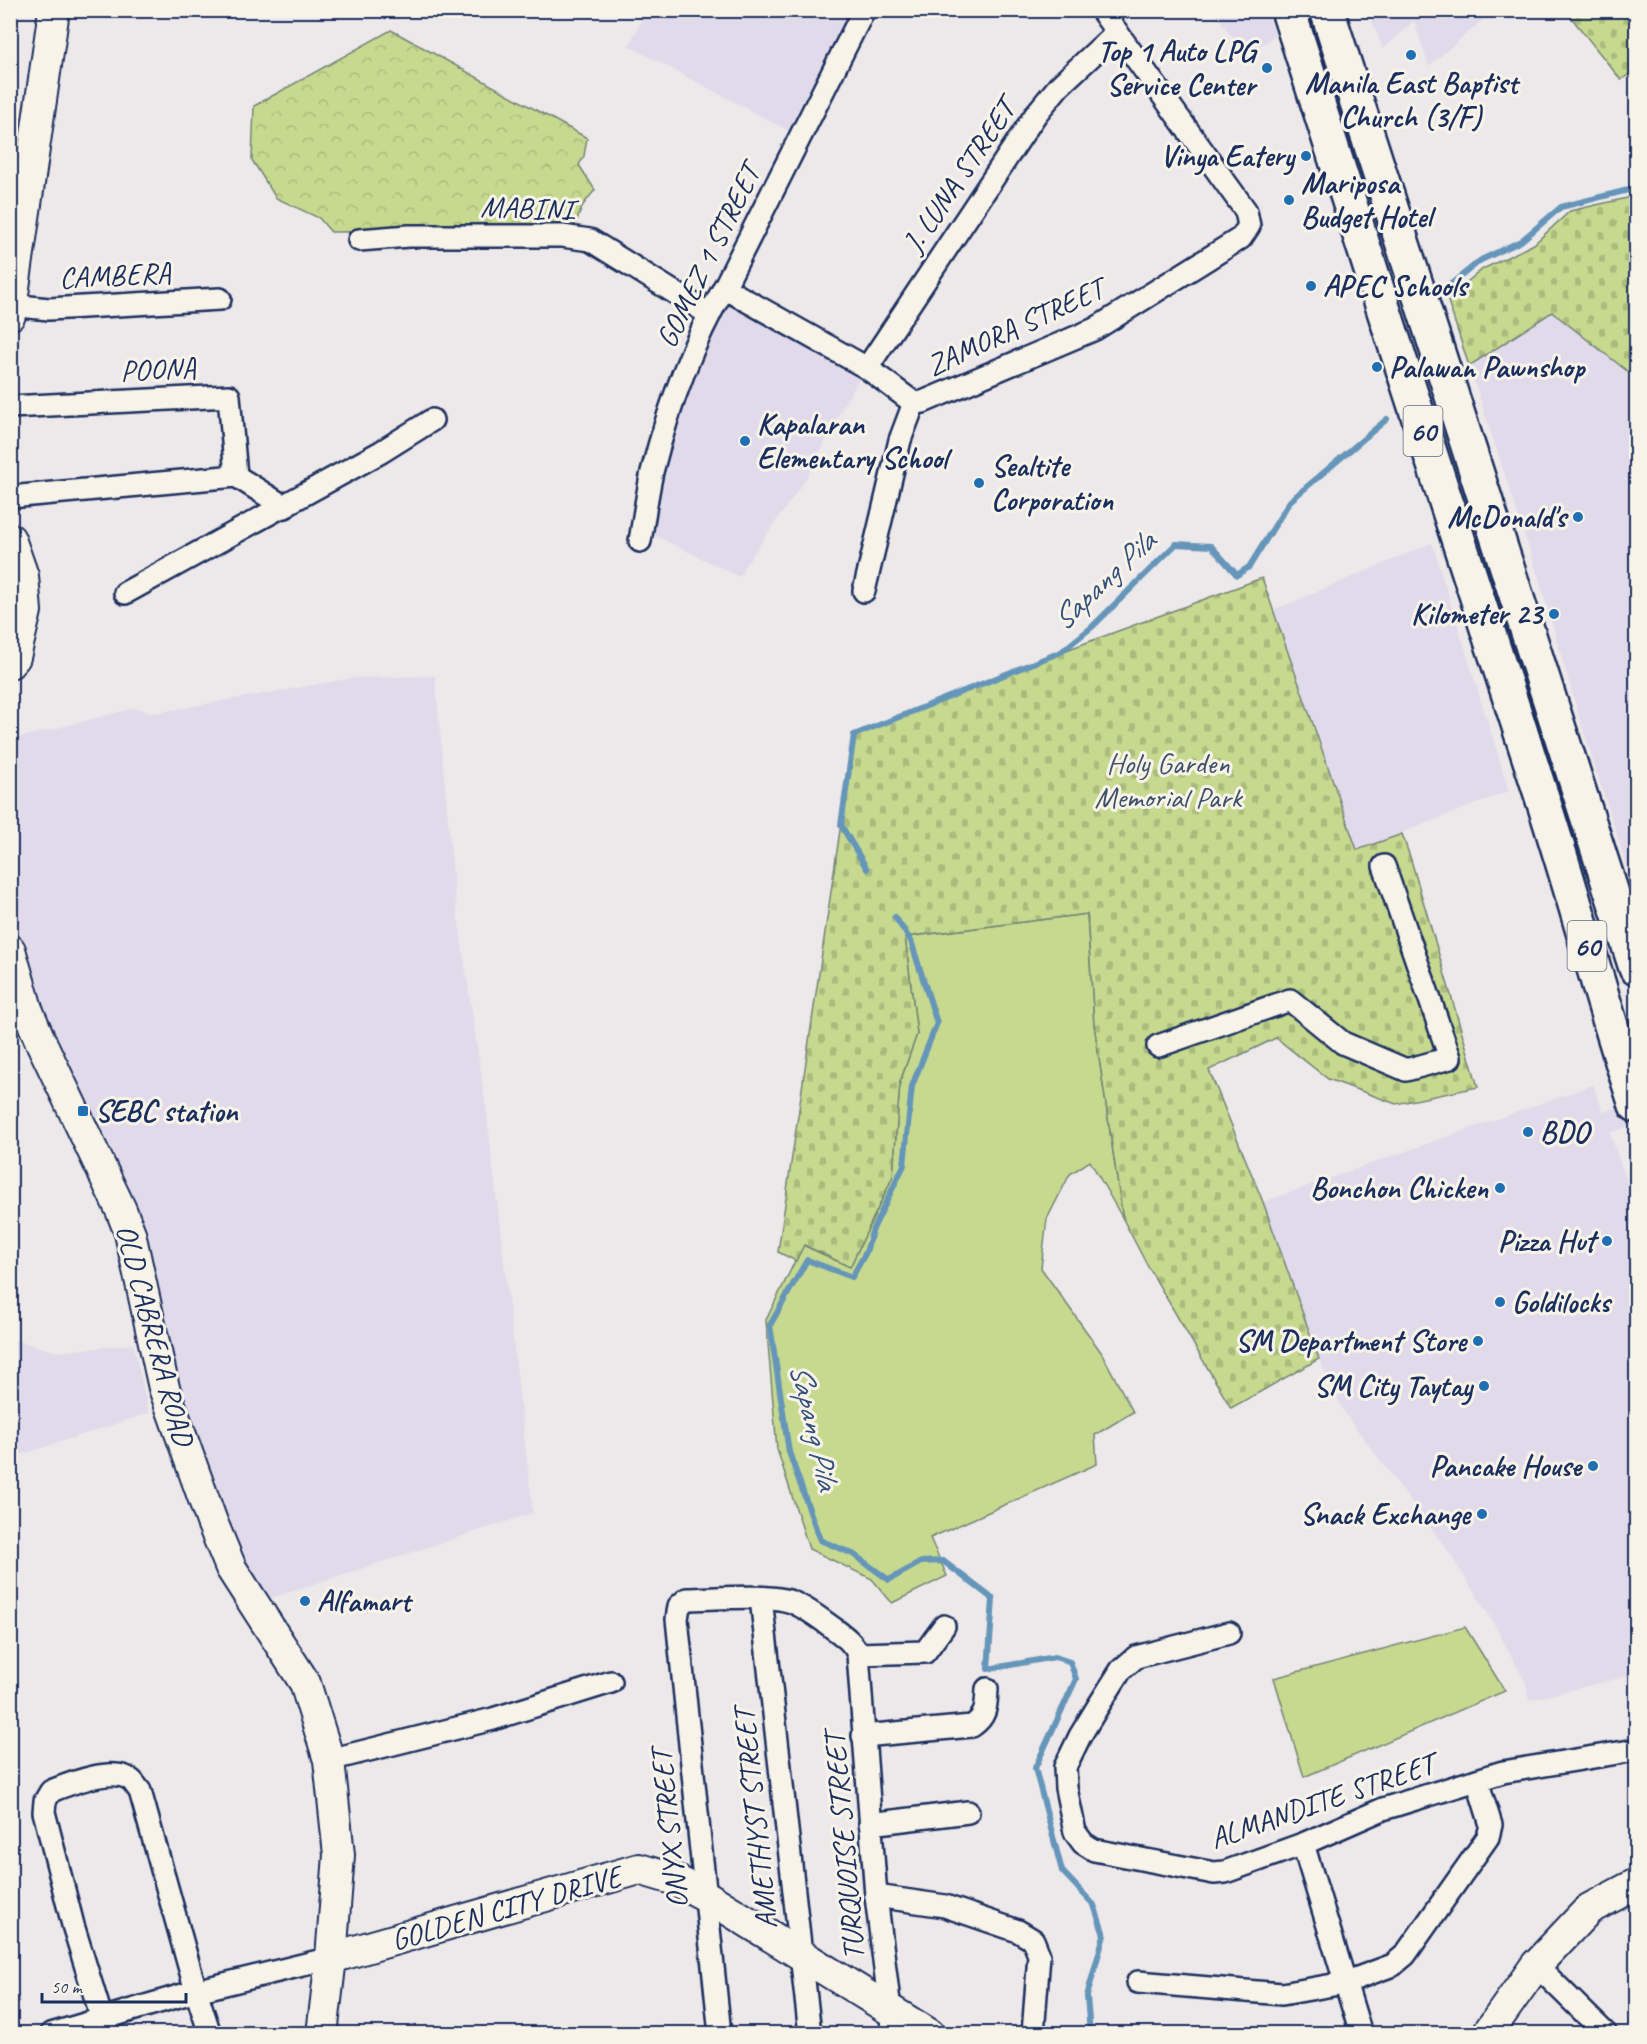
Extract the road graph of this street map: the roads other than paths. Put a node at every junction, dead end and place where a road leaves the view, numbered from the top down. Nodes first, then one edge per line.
1 (54, 10) edge
2 (864, 10) edge
3 (1101, 10) edge
4 (1288, 10) edge
5 (1327, 10) edge
6 (1117, 32) junction
7 (359, 240) dead end
8 (1417, 287) junction
9 (724, 288) junction
10 (220, 298) dead end
11 (1379, 299) junction
12 (11, 308) edge
13 (710, 314) junction
14 (867, 368) junction
15 (914, 403) junction
16 (10, 407) edge
17 (432, 420) dead end
18 (236, 476) junction
19 (10, 497) edge
20 (285, 507) junction
21 (10, 539) edge
22 (640, 541) dead end
23 (864, 591) dead end
24 (125, 593) dead end
25 (10, 663) edge
26 (1384, 866) dead end
27 (10, 950) edge
28 (1636, 968) edge
29 (1158, 1046) dead end
30 (1636, 1105) edge
31 (761, 1598) junction
32 (944, 1626) dead end
33 (1229, 1633) dead end
34 (858, 1654) junction
35 (611, 1682) dead end
36 (987, 1689) dead end
37 (863, 1737) junction
38 (1636, 1750) edge
39 (329, 1761) junction
40 (1477, 1780) junction
41 (968, 1812) dead end
42 (870, 1824) junction
43 (1303, 1844) junction
44 (1636, 1884) edge
45 (706, 1896) junction
46 (876, 1896) junction
47 (800, 1955) junction
48 (331, 1958) junction
49 (1536, 1965) junction
50 (1138, 1982) dead end
51 (1344, 1983) junction
52 (196, 1991) junction
53 (892, 2022) edge
54 (89, 2025) edge
55 (51, 2034) edge
56 (210, 2034) edge
57 (322, 2034) edge
58 (720, 2034) edge
59 (810, 2034) edge
60 (929, 2034) edge
61 (1033, 2034) edge
62 (1361, 2034) edge
63 (1487, 2034) edge
64 (1606, 2034) edge

1 - 12 street
2 - 9 street, GOMEZ 1 STREET
3 - 6 street
4 - 11 main road, 60
5 - 8 main road, 60
6 - 14 street, J. LUNA STREET
6 - 15 street, ZAMORA STREET
7 - 13 street, MABINI
8 - 11 main road
8 - 28 main road, 60
9 - 13 street, GOMEZ 1 STREET
9 - 14 street, ZAMORA STREET
10 - 12 street, CAMBERA
11 - 30 main road, 60
13 - 22 street, GOMEZ 1 STREET
14 - 15 street, ZAMORA STREET
15 - 23 street
16 - 18 street, POONA
17 - 20 street
18 - 19 street
18 - 20 street
20 - 24 street
21 - 25 street
26 - 29 street
27 - 39 street, OLD CABRERA ROAD
31 - 34 street
31 - 45 street, ONYX STREET
31 - 47 street, AMETHYST STREET
32 - 34 street
33 - 43 street, ALMANDITE STREET
34 - 37 street, TURQUOISE STREET
35 - 39 street
36 - 37 street
37 - 42 street, TURQUOISE STREET
38 - 40 street, ALMANDITE STREET
39 - 48 street, OLD CABRERA ROAD
40 - 43 street, ALMANDITE STREET
40 - 51 street
41 - 42 street
42 - 46 street, TURQUOISE STREET
43 - 51 street
44 - 49 street
45 - 47 street, GOLDEN CITY DRIVE
45 - 48 street, GOLDEN CITY DRIVE
45 - 58 street, ONYX STREET
46 - 53 street, TURQUOISE STREET
46 - 61 street
47 - 53 street, GOLDEN CITY DRIVE
47 - 59 street, AMETHYST STREET
48 - 52 street, GOLDEN CITY DRIVE
48 - 57 street, OLD CABRERA ROAD
49 - 63 street
49 - 64 street
50 - 51 street
51 - 62 street
52 - 54 street, GOLDEN CITY DRIVE
52 - 54 street
52 - 56 street
53 - 60 street, GOLDEN CITY DRIVE
54 - 55 street, GOLDEN CITY DRIVE

